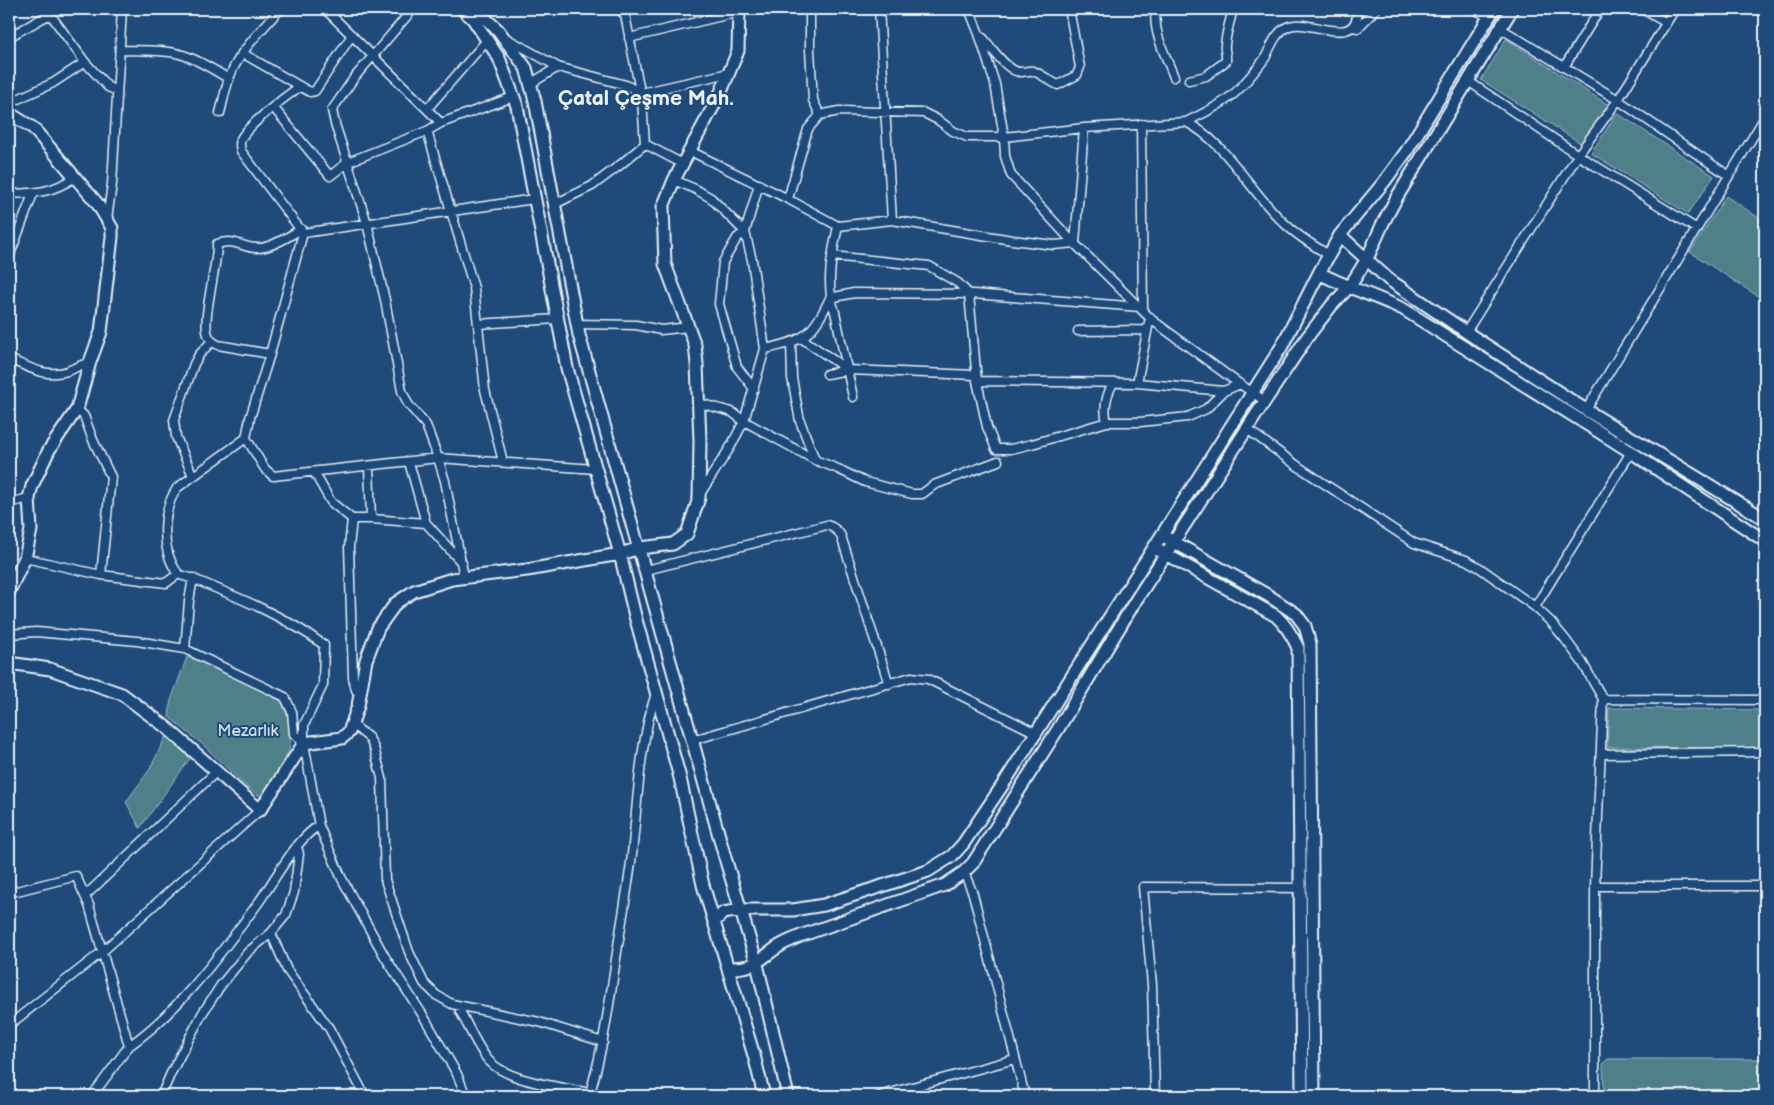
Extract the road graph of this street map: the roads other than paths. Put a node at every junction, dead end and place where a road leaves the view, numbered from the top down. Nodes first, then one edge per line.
1 (122, 9) edge
2 (280, 9) edge
3 (325, 9) edge
4 (413, 9) edge
5 (462, 9) edge
6 (475, 9) edge
7 (619, 9) edge
8 (810, 9) edge
9 (879, 9) edge
10 (969, 9) edge
11 (1069, 9) edge
12 (1156, 9) edge
13 (1233, 9) edge
14 (1358, 9) edge
15 (1376, 9) edge
16 (1474, 9) edge
17 (1512, 9) edge
18 (1600, 9) edge
19 (1642, 9) edge
20 (1675, 9) edge
21 (1761, 9) edge
22 (739, 10) edge
23 (49, 11) edge
24 (1765, 11) edge
25 (1491, 13) edge
26 (1665, 22) junction
27 (1352, 27) junction
28 (1500, 28) junction
29 (979, 34) junction
30 (352, 35) junction
31 (9, 37) edge
32 (504, 37) junction
33 (629, 38) junction
34 (487, 40) junction
35 (120, 50) junction
36 (242, 53) junction
37 (373, 56) junction
38 (85, 62) junction
39 (558, 67) junction
40 (1564, 67) junction
41 (729, 73) junction
42 (1174, 77) dead end
43 (229, 78) junction
44 (1189, 80) dead end
45 (1468, 81) junction
46 (530, 84) junction
47 (299, 86) junction
48 (117, 91) junction
49 (641, 93) junction
50 (513, 97) junction
51 (1618, 100) junction
52 (9, 103) edge
53 (273, 107) junction
54 (427, 109) junction
55 (9, 113) edge
56 (220, 113) dead end
57 (885, 113) junction
58 (820, 115) junction
59 (1765, 117) edge
60 (1186, 122) junction
61 (441, 123) junction
62 (1141, 124) junction
63 (1084, 128) junction
64 (427, 131) junction
65 (1004, 138) junction
66 (644, 144) junction
67 (690, 151) junction
68 (1578, 155) junction
69 (348, 162) junction
70 (683, 164) junction
71 (1729, 176) junction
72 (75, 177) junction
73 (674, 180) junction
74 (759, 184) junction
75 (9, 194) edge
76 (33, 194) junction
77 (788, 198) junction
78 (534, 199) junction
79 (555, 204) junction
80 (451, 211) junction
81 (106, 219) junction
82 (892, 220) junction
83 (367, 223) junction
84 (838, 226) junction
85 (1697, 229) junction
86 (302, 231) junction
87 (745, 232) junction
88 (1340, 235) junction
89 (1075, 243) junction
90 (1328, 255) junction
91 (832, 256) junction
92 (9, 257) edge
93 (1367, 258) junction
94 (895, 263) junction
95 (1319, 272) junction
96 (895, 273) dead end
97 (1350, 286) junction
98 (969, 294) junction
99 (830, 298) junction
100 (1141, 308) junction
101 (1150, 317) junction
102 (557, 320) junction
103 (478, 324) junction
104 (577, 324) junction
105 (689, 327) junction
106 (1147, 330) junction
107 (1078, 331) dead end
108 (1466, 332) junction
109 (801, 338) junction
110 (212, 341) junction
111 (791, 344) junction
112 (765, 349) junction
113 (270, 354) junction
114 (9, 359) edge
115 (90, 362) junction
116 (848, 370) junction
117 (827, 374) dead end
118 (977, 378) junction
119 (1113, 383) junction
120 (1136, 383) junction
121 (1240, 384) junction
122 (754, 389) junction
123 (1224, 391) junction
124 (1252, 392) junction
125 (852, 397) dead end
126 (1265, 400) junction
127 (699, 403) junction
128 (77, 409) junction
129 (1586, 410) junction
130 (744, 421) junction
131 (1107, 422) junction
132 (1247, 429) junction
133 (246, 438) junction
134 (1631, 452) junction
135 (438, 458) junction
136 (816, 460) junction
137 (998, 461) dead end
138 (409, 462) junction
139 (503, 462) junction
140 (370, 466) junction
141 (596, 469) junction
142 (314, 472) junction
143 (193, 476) junction
144 (699, 496) junction
145 (30, 498) junction
146 (9, 503) edge
147 (352, 519) junction
148 (371, 519) junction
149 (1765, 519) edge
150 (426, 523) junction
151 (1162, 535) junction
152 (1765, 541) edge
153 (1173, 542) junction
154 (1154, 547) junction
155 (640, 548) junction
156 (620, 554) junction
157 (1166, 554) junction
158 (25, 558) junction
159 (462, 563) junction
160 (646, 570) junction
161 (178, 574) junction
162 (100, 575) junction
163 (464, 577) junction
164 (193, 578) junction
165 (9, 591) edge
166 (1535, 607) junction
167 (9, 634) edge
168 (186, 649) junction
169 (9, 663) edge
170 (888, 684) junction
171 (656, 693) junction
172 (361, 695) junction
173 (1603, 699) junction
174 (1765, 700) edge
175 (352, 724) junction
176 (1036, 733) junction
177 (693, 740) junction
178 (304, 743) junction
179 (1765, 752) edge
180 (1601, 754) junction
181 (216, 772) junction
182 (260, 810) junction
183 (319, 826) junction
184 (297, 846) junction
185 (964, 872) junction
186 (1595, 886) junction
187 (1765, 886) edge
188 (1300, 888) junction
189 (9, 893) edge
190 (85, 896) junction
191 (741, 910) junction
192 (714, 922) junction
193 (271, 933) junction
194 (102, 952) junction
195 (757, 964) junction
196 (728, 968) junction
197 (461, 1006) junction
198 (9, 1025) edge
199 (603, 1042) junction
200 (129, 1046) junction
201 (1015, 1060) junction
202 (590, 1094) edge
203 (92, 1096) edge
204 (160, 1096) edge
205 (365, 1096) edge
206 (466, 1096) edge
207 (764, 1096) edge
208 (788, 1096) edge
209 (878, 1096) edge
210 (1025, 1096) edge
211 (1155, 1096) edge
212 (1302, 1096) edge
213 (1314, 1096) edge
214 (1595, 1096) edge

1 - 35 street
2 - 36 street
3 - 30 street
4 - 37 street
5 - 34 street
6 - 32 street
7 - 33 street
8 - 58 street
9 - 57 street
10 - 29 street
11 - 29 street
12 - 42 street
13 - 44 street
14 - 27 street
15 - 27 street
16 - 25 street
17 - 28 street
18 - 40 street
19 - 26 street
20 - 26 street
21 - 24 street
22 - 33 street
22 - 41 street
23 - 31 street
23 - 38 street
25 - 88 street
26 - 51 street
27 - 60 street
28 - 40 street
28 - 45 street
29 - 65 street
30 - 37 street
30 - 47 street
32 - 39 street
32 - 46 street
33 - 49 street
34 - 50 street
34 - 54 street
35 - 43 street
35 - 48 street
36 - 43 street
36 - 47 street
37 - 54 street
37 - 69 street
38 - 48 street
38 - 52 street
39 - 46 street
39 - 49 street
40 - 51 street
41 - 49 street
41 - 67 street
43 - 56 street
45 - 68 street
45 - 93 street
46 - 79 street
47 - 53 street
48 - 81 street
49 - 66 street
50 - 61 street
50 - 78 street
51 - 68 street
51 - 71 street
53 - 69 street
53 - 86 street
54 - 61 street
55 - 72 street
57 - 58 street
57 - 65 street
57 - 82 street
58 - 77 street
59 - 71 street
60 - 62 street
60 - 90 street
61 - 64 street
62 - 63 street
62 - 100 street
63 - 65 street
63 - 89 street
64 - 69 street
64 - 80 street
65 - 89 street
66 - 70 street
66 - 79 street
67 - 70 street
67 - 74 street
68 - 85 street
68 - 108 street
69 - 83 street
70 - 73 street
71 - 85 street
72 - 76 street
72 - 81 street
73 - 87 street
73 - 105 street
74 - 77 street
74 - 87 street
75 - 76 street
76 - 92 street
77 - 84 street
78 - 80 street
78 - 102 street
79 - 104 street
80 - 83 street
80 - 103 street
81 - 115 street
82 - 84 street
82 - 89 street
83 - 86 street
83 - 135 street
84 - 91 street
85 - 129 street
86 - 110 street
86 - 113 street
87 - 112 street
87 - 122 street
88 - 90 street
88 - 93 street
89 - 100 street
90 - 95 street
91 - 94 street
91 - 99 street
93 - 97 street
93 - 108 street
94 - 96 street
94 - 98 street
95 - 97 street
95 - 124 street
97 - 126 street
97 - 134 street
98 - 99 street
98 - 100 street
98 - 118 street
99 - 109 street
99 - 116 street
100 - 101 street
101 - 106 street
101 - 121 street
102 - 103 street
102 - 141 street
103 - 139 street
104 - 105 street
104 - 155 street
105 - 127 street
106 - 107 street
106 - 120 street
108 - 129 street
109 - 111 street
109 - 116 street
110 - 113 street
110 - 143 street
111 - 112 street
111 - 136 street
112 - 122 street
113 - 133 street
114 - 115 street
115 - 128 street
116 - 117 street
116 - 118 street
116 - 125 street
118 - 119 street
118 - 131 street
119 - 120 street
119 - 131 street
120 - 123 street
121 - 123 street
121 - 124 street
122 - 130 street
123 - 131 street
124 - 126 street
124 - 151 street
126 - 132 street
127 - 130 street
127 - 144 street
128 - 145 street
128 - 162 street
129 - 149 street
130 - 136 street
130 - 144 street
132 - 153 street
132 - 166 street
133 - 142 street
133 - 143 street
134 - 152 street
134 - 166 street
135 - 138 street
135 - 139 street
135 - 159 street
136 - 137 street
138 - 140 street
138 - 150 street
139 - 141 street
140 - 142 street
140 - 148 street
141 - 156 street
142 - 147 street
143 - 161 street
144 - 155 street
145 - 146 street
145 - 158 street
147 - 148 street
147 - 172 street
148 - 150 street
150 - 159 street
151 - 153 street
151 - 154 street
153 - 157 street
153 - 213 street
154 - 157 street
154 - 176 street
155 - 156 street
155 - 160 street
156 - 163 street
156 - 171 street
157 - 185 street
157 - 188 street
158 - 162 street
158 - 165 street
159 - 163 street
160 - 170 street
160 - 177 street
161 - 162 street
161 - 164 street
163 - 172 street
164 - 168 street
164 - 178 street
166 - 173 street
167 - 168 street
168 - 178 street
169 - 181 street
170 - 176 street
170 - 177 street
171 - 192 street
171 - 199 street
172 - 175 street
173 - 174 street
173 - 180 street
175 - 178 street
175 - 197 street
176 - 191 street
177 - 191 street
178 - 182 street
178 - 183 street
179 - 180 street
180 - 186 street
181 - 182 street
181 - 190 street
182 - 194 street
183 - 184 street
183 - 206 street
184 - 193 street
184 - 200 street
185 - 195 street
185 - 201 street
186 - 187 street
186 - 214 street
188 - 211 street
188 - 212 street
189 - 190 street
190 - 194 street
191 - 192 street
191 - 195 street
192 - 196 street
193 - 204 street
193 - 205 street
194 - 198 street
194 - 200 street
195 - 196 street
195 - 208 street
196 - 207 street
197 - 199 street
197 - 202 street
199 - 202 street
200 - 203 street
201 - 209 street
201 - 210 street

